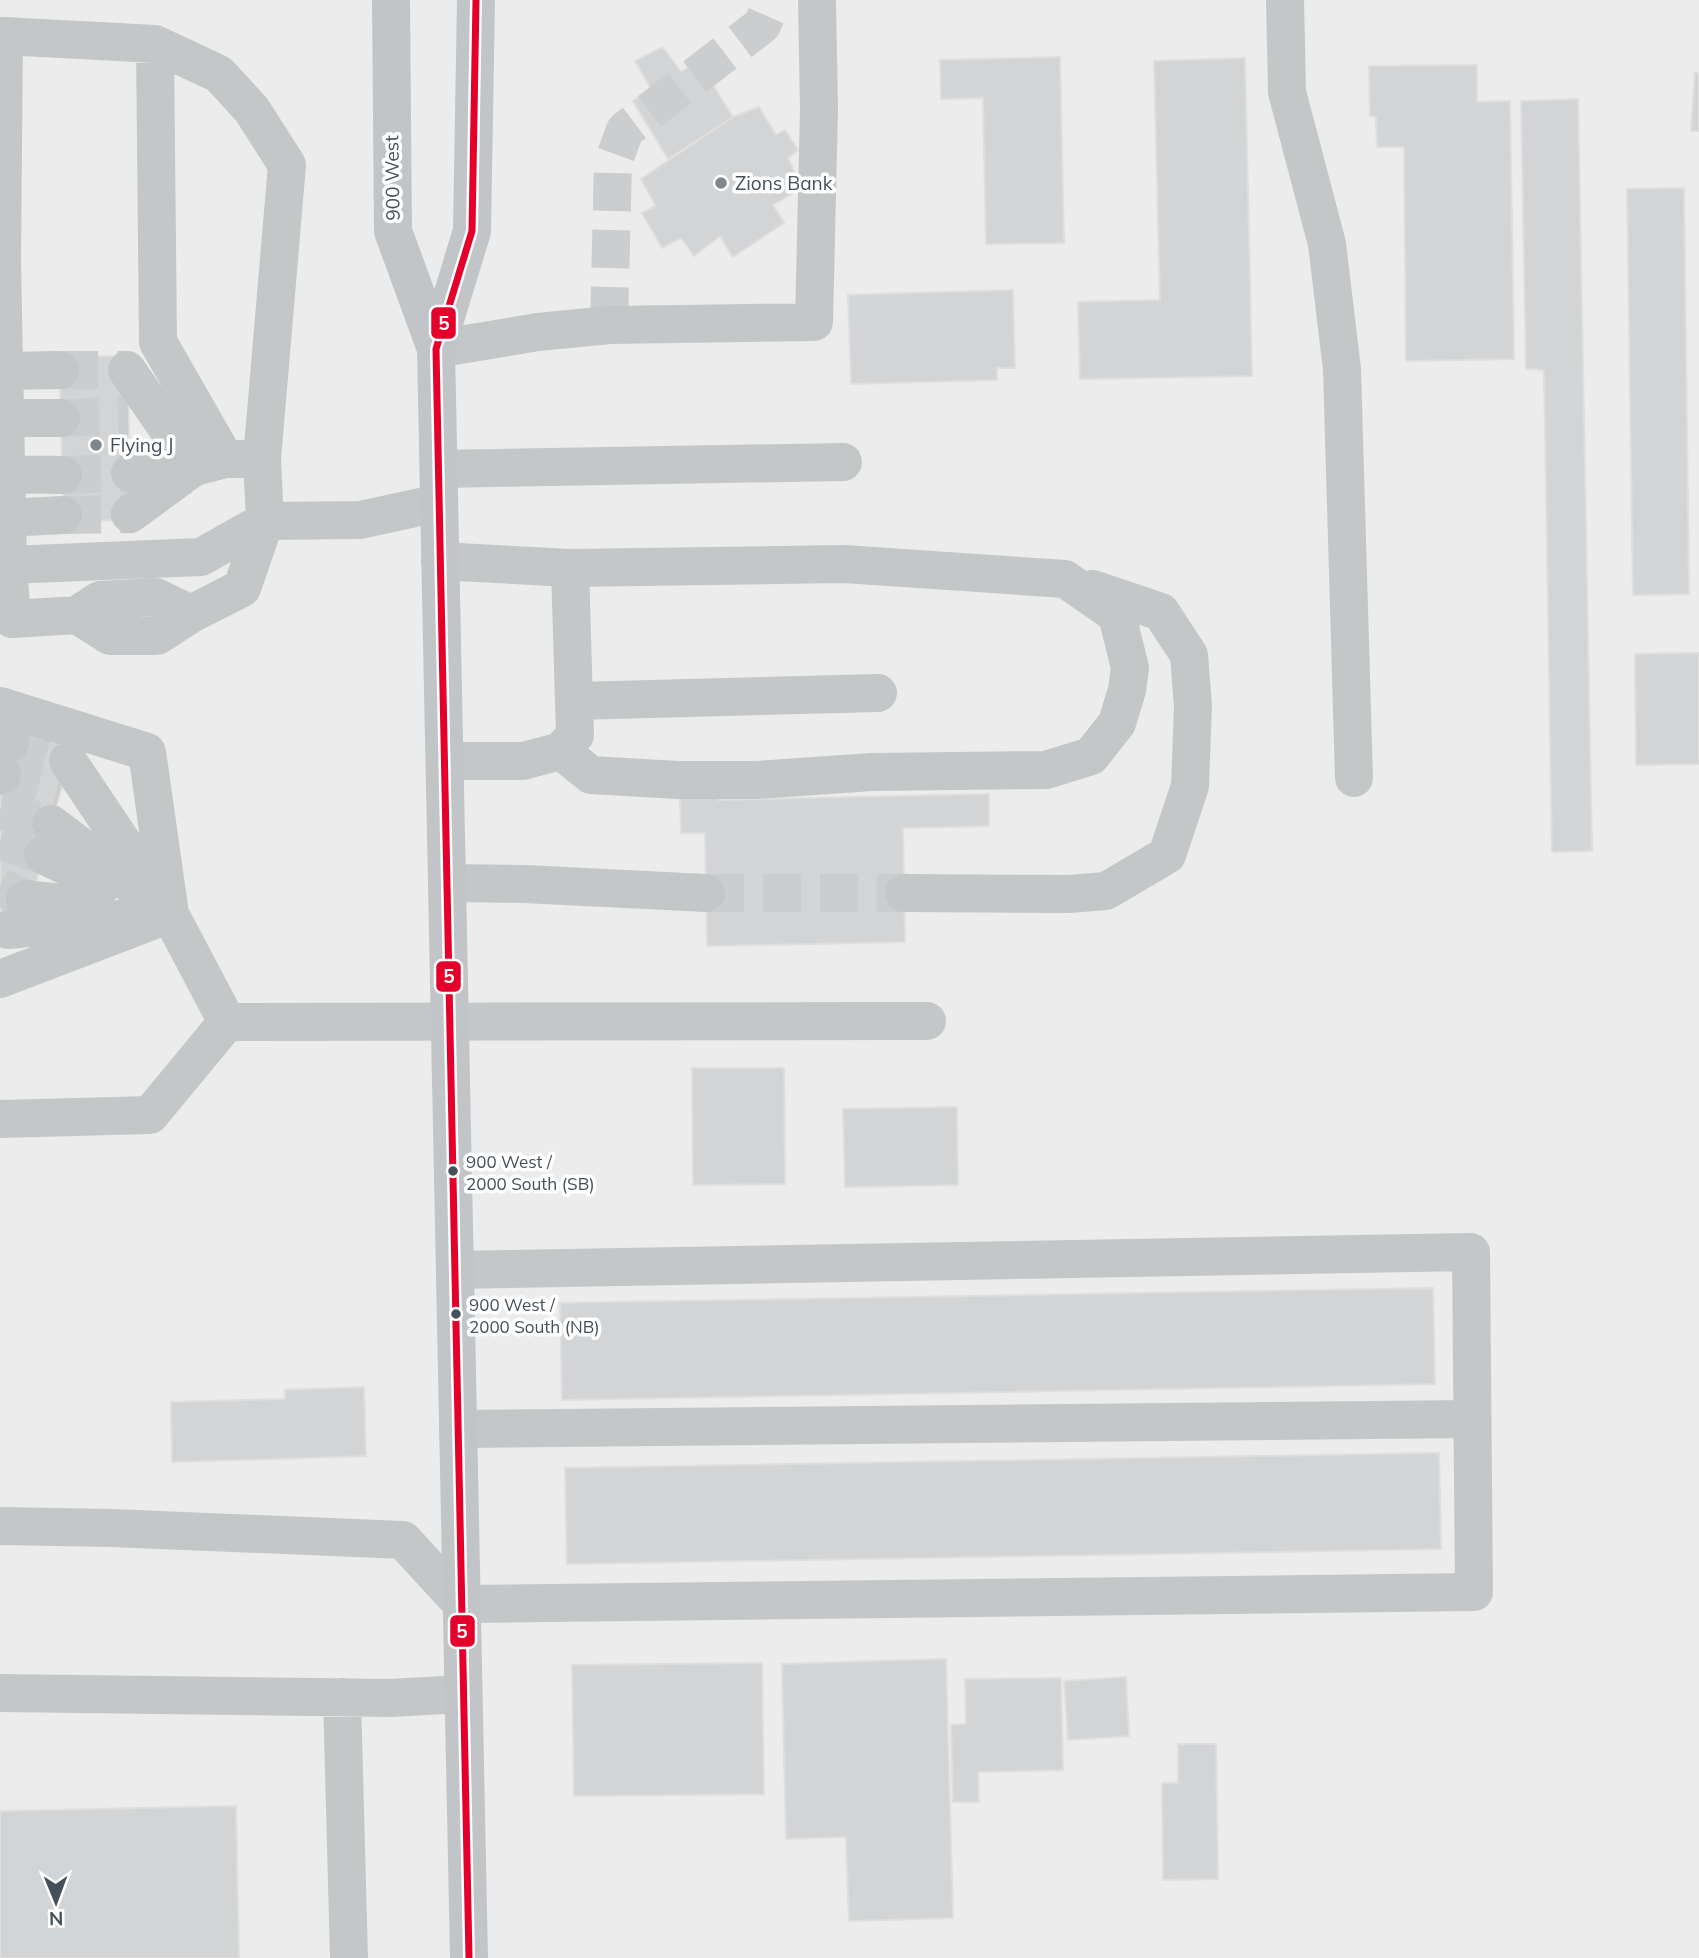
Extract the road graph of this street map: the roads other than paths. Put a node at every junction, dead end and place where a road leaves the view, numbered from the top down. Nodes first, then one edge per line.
1 (391, 0) edge
2 (476, 0) edge
3 (817, 0) edge
4 (1285, 0) edge
5 (2, 36) edge
6 (155, 44) junction
7 (1, 150) edge
8 (1, 260) edge
9 (436, 349) junction
10 (60, 370) tunnel mouth
11 (127, 370) tunnel mouth
12 (3, 371) junction
13 (128, 416) tunnel mouth
14 (5, 418) junction
15 (61, 418) tunnel mouth
16 (227, 462) junction
17 (843, 462) dead end
18 (130, 473) tunnel mouth
19 (6, 474) junction
20 (64, 474) tunnel mouth
21 (439, 486) junction
22 (130, 514) tunnel mouth
23 (63, 515) tunnel mouth
24 (6, 518) junction
25 (265, 521) junction
26 (440, 561) junction
27 (8, 565) junction
28 (570, 568) junction
29 (1065, 579) junction
30 (877, 693) dead end
31 (575, 701) junction
32 (0, 706) edge
33 (561, 751) junction
34 (445, 761) junction
35 (1354, 778) dead end
36 (447, 883) junction
37 (706, 893) tunnel mouth
38 (904, 893) tunnel mouth
39 (170, 914) junction
40 (11, 929) edge
41 (0, 979) edge
42 (450, 1020) junction
43 (227, 1021) junction
44 (927, 1021) dead end
45 (0, 1119) edge
46 (455, 1270) junction
47 (1472, 1419) junction
48 (458, 1429) junction
49 (0, 1526) edge
50 (462, 1604) junction
51 (0, 1693) edge
52 (463, 1694) junction
53 (342, 1697) junction
54 (349, 1958) edge
55 (469, 1958) edge

1 - 9 main road, 900 West
2 - 9 main road, 900 West
3 - 9 lane
4 - 35 lane
5 - 6 lane
5 - 7 lane
6 - 16 lane
6 - 16 lane
7 - 8 lane
8 - 12 lane
9 - 21 main road, 900 West
10 - 12 lane
11 - 16 lane
12 - 14 lane
13 - 16 lane
14 - 15 lane
14 - 19 lane
16 - 18 lane
16 - 22 lane
16 - 25 lane
17 - 21 lane
19 - 20 lane
19 - 24 lane
21 - 25 lane
21 - 26 main road, 900 West
23 - 24 lane
24 - 27 lane
25 - 27 lane
25 - 27 lane
26 - 28 lane
26 - 34 main road, 900 West
28 - 29 lane
28 - 31 lane
29 - 33 lane
29 - 38 lane
30 - 31 lane
31 - 33 lane
32 - 39 lane
33 - 34 lane
34 - 36 main road, 900 West
36 - 37 lane
36 - 42 main road, 900 West
39 - 39 lane
39 - 40 lane
39 - 40 lane
39 - 41 lane
39 - 43 lane
42 - 43 lane
42 - 44 lane
42 - 46 main road, 900 West
43 - 45 lane
46 - 47 lane
46 - 48 main road, 900 West
47 - 48 lane
47 - 50 lane
48 - 50 main road, 900 West
49 - 50 lane
50 - 52 main road, 900 West
51 - 53 lane
52 - 53 lane
52 - 55 main road, 900 West
53 - 54 lane

